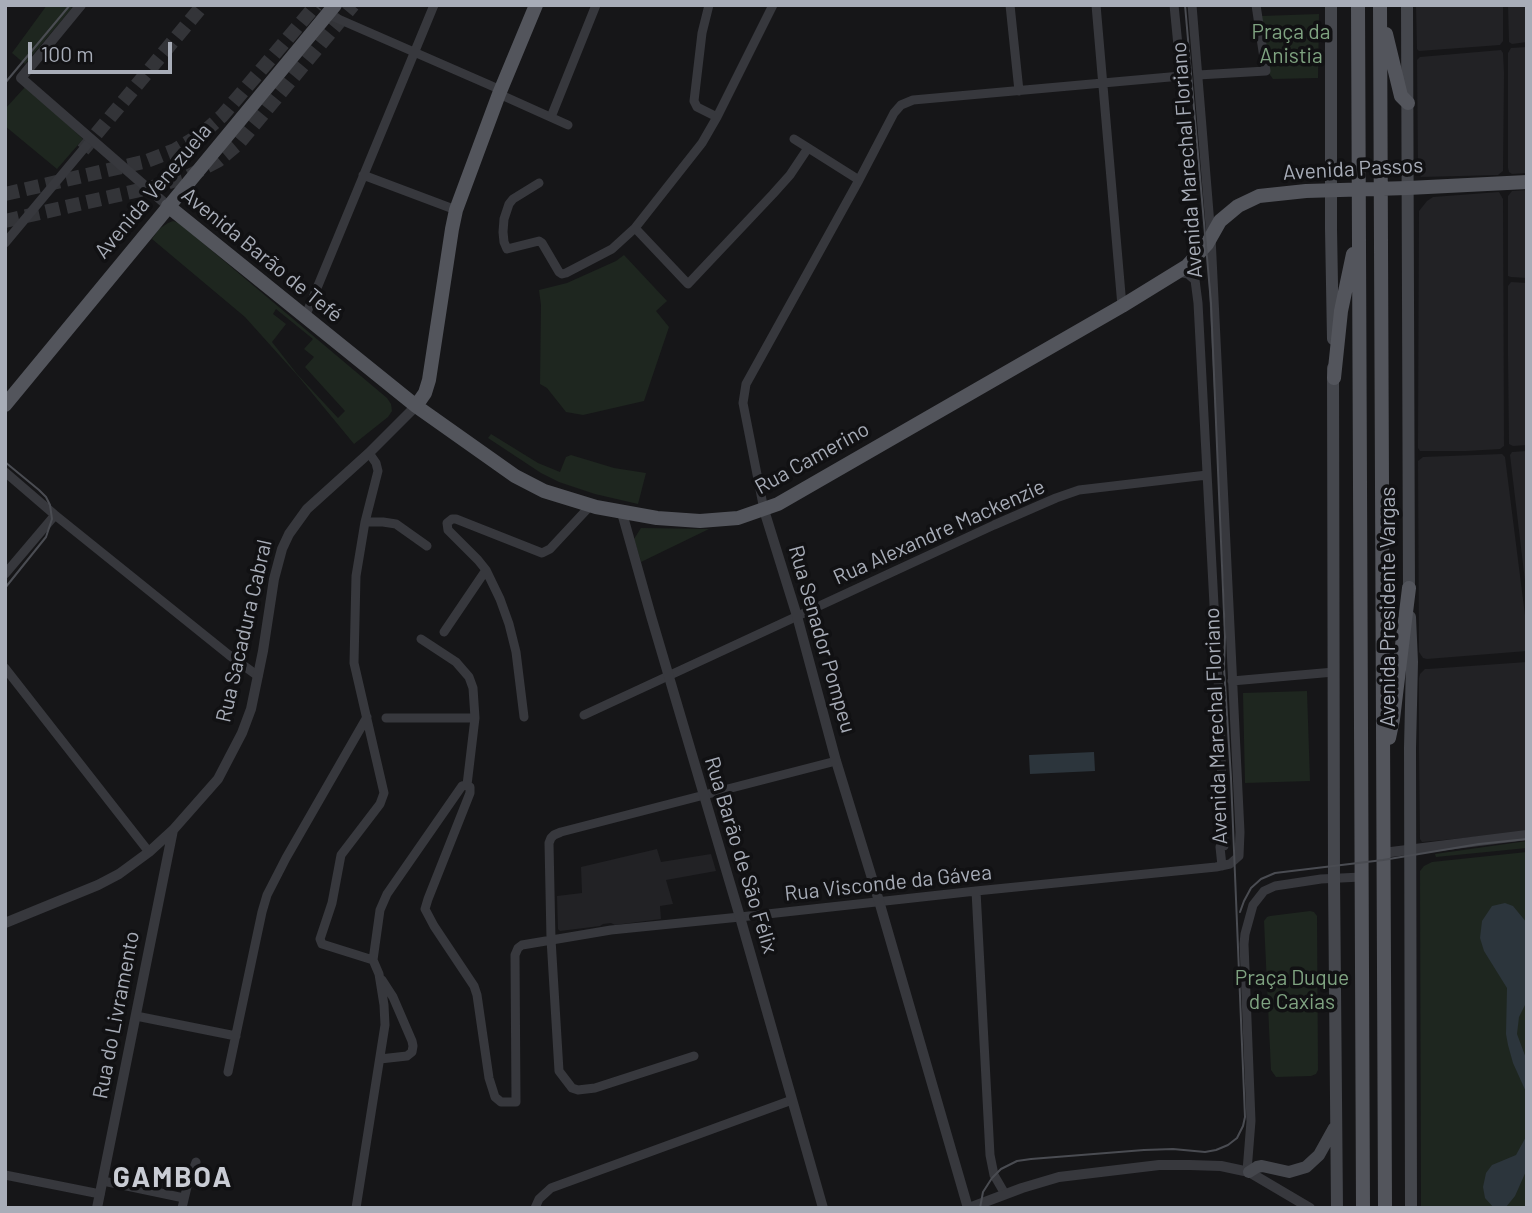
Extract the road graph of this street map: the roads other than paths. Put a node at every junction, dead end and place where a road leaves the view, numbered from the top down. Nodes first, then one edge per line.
1 (81, 5) edge
2 (434, 5) edge
3 (536, 5) edge
4 (596, 5) edge
5 (709, 5) edge
6 (773, 5) edge
7 (1010, 5) edge
8 (1096, 5) edge
9 (1174, 5) edge
10 (1192, 5) edge
11 (1256, 5) edge
12 (1331, 5) edge
13 (1358, 5) edge
14 (1407, 5) edge
15 (1380, 7) edge
16 (331, 10) edge
17 (415, 53) junction
18 (1198, 75) junction
19 (1104, 83) junction
20 (1019, 91) junction
21 (500, 92) junction
22 (1408, 103) junction
23 (551, 117) junction
24 (718, 117) junction
25 (568, 124) dead end
26 (794, 139) dead end
27 (91, 140) junction
28 (808, 148) junction
29 (363, 175) junction
30 (859, 180) junction
31 (1527, 181) edge
32 (539, 183) dead end
33 (1408, 188) junction
34 (1381, 189) junction
35 (1359, 190) junction
36 (1332, 191) junction
37 (168, 206) junction
38 (456, 210) junction
39 (635, 228) junction
40 (1359, 228) junction
41 (5, 243) edge
42 (1208, 243) junction
43 (1177, 272) junction
44 (1122, 306) junction
45 (305, 317) junction
46 (1334, 378) junction
47 (5, 405) edge
48 (416, 406) junction
49 (369, 453) junction
50 (5, 472) edge
51 (1207, 475) junction
52 (591, 505) junction
53 (764, 510) junction
54 (622, 513) junction
55 (55, 515) junction
56 (365, 522) junction
57 (427, 546) dead end
58 (485, 570) junction
59 (5, 574) edge
60 (1409, 588) junction
61 (797, 616) junction
62 (444, 632) dead end
63 (421, 639) dead end
64 (5, 668) edge
65 (1334, 672) junction
66 (258, 676) junction
67 (668, 676) junction
68 (1232, 681) junction
69 (584, 715) dead end
70 (367, 716) junction
71 (524, 717) dead end
72 (386, 718) dead end
73 (475, 718) junction
74 (836, 761) junction
75 (1383, 767) junction
76 (467, 785) junction
77 (703, 796) junction
78 (173, 830) junction
79 (1527, 835) edge
80 (1410, 849) junction
81 (149, 852) junction
82 (1383, 853) junction
83 (1222, 866) junction
84 (1361, 877) junction
85 (1335, 878) junction
86 (976, 891) junction
87 (879, 901) junction
88 (740, 917) junction
89 (5, 923) edge
90 (551, 939) junction
91 (373, 960) junction
92 (379, 974) junction
93 (136, 1016) junction
94 (236, 1036) junction
95 (694, 1056) dead end
96 (380, 1059) junction
97 (228, 1072) dead end
98 (792, 1100) junction
99 (1336, 1124) junction
100 (196, 1162) dead end
101 (1248, 1172) junction
102 (5, 1175) edge
103 (103, 1181) junction
104 (100, 1194) junction
105 (1005, 1194) junction
106 (183, 1203) edge
107 (97, 1208) edge
108 (356, 1208) edge
109 (535, 1208) edge
110 (823, 1208) edge
111 (968, 1208) edge
112 (1310, 1208) edge
113 (1337, 1208) edge
114 (1363, 1208) edge
115 (1385, 1208) edge
116 (1411, 1208) edge

1 - 27 street, Avenida Barão de Tefé
2 - 17 street
3 - 21 main road, Rua Sacadura Cabral
4 - 23 street
5 - 24 street
6 - 24 street
7 - 20 street
8 - 19 street
9 - 19 street, Avenida Marechal Floriano
10 - 18 street, Avenida Marechal Floriano
11 - 18 street
12 - 36 main road
13 - 35 main road, Avenida Presidente Vargas
14 - 22 main road, Avenida Presidente Vargas
15 - 22 main road
15 - 34 main road, Avenida Presidente Vargas
16 - 17 street
16 - 37 main road, Avenida Venezuela
17 - 21 street
17 - 29 street
18 - 42 street, Avenida Marechal Floriano
19 - 20 street
19 - 44 street
20 - 30 street, Rua Senador Pompeu
21 - 23 street
21 - 38 main road, Rua Sacadura Cabral
22 - 33 main road, Avenida Presidente Vargas
23 - 25 street
24 - 39 street
26 - 28 street
27 - 37 street, Avenida Barão de Tefé
27 - 41 street
28 - 30 street
28 - 39 street
29 - 38 street
29 - 45 street
30 - 53 street, Rua Senador Pompeu
31 - 33 main road, Avenida Passos
32 - 39 street
33 - 34 main road, Avenida Passos
33 - 60 main road, Avenida Presidente Vargas
34 - 35 main road, Avenida Passos
34 - 75 main road, Avenida Presidente Vargas
35 - 36 main road, Avenida Passos
35 - 40 main road, Avenida Presidente Vargas
36 - 42 main road, Avenida Passos
36 - 46 main road
37 - 45 main road, Avenida Barão de Tefé
37 - 47 main road, Avenida Venezuela
38 - 48 main road, Rua Sacadura Cabral
40 - 46 main road
40 - 84 main road, Avenida Presidente Vargas
42 - 43 main road, Rua Camerino
42 - 68 street, Avenida Marechal Floriano
43 - 44 main road, Rua Camerino
43 - 51 street, Avenida Marechal Floriano
44 - 53 main road, Rua Camerino
45 - 48 main road, Avenida Barão de Tefé
46 - 65 main road
48 - 49 street, Rua Sacadura Cabral
48 - 52 main road, Rua Camerino
49 - 56 street
49 - 66 street, Rua Sacadura Cabral
50 - 55 street
51 - 61 street, Rua Alexandre Mackenzie
51 - 83 street, Avenida Marechal Floriano
52 - 54 main road, Rua Camerino
52 - 58 street
53 - 54 main road, Rua Camerino
53 - 61 street, Rua Senador Pompeu
54 - 67 street, Rua Barão de São Félix
55 - 59 street
55 - 66 street
56 - 57 street
56 - 70 street
58 - 62 street
58 - 71 street
60 - 75 main road
60 - 80 main road, Avenida Presidente Vargas
61 - 67 street, Rua Alexandre Mackenzie
61 - 74 street, Rua Senador Pompeu
63 - 73 street
64 - 81 street
65 - 68 street
65 - 85 main road
66 - 78 street, Rua Sacadura Cabral
67 - 69 street, Rua Alexandre Mackenzie
67 - 77 street, Rua Barão de São Félix
68 - 83 street, Avenida Marechal Floriano
70 - 91 street
70 - 94 street
72 - 73 street
73 - 76 street
74 - 77 street
74 - 87 street, Rua Senador Pompeu
75 - 82 main road, Avenida Presidente Vargas
76 - 90 street, Rua Visconde da Gávea
76 - 91 street
77 - 88 street, Rua Barão de São Félix
77 - 90 street
78 - 81 street, Rua Sacadura Cabral
78 - 93 street, Rua do Livramento
79 - 80 street
80 - 82 street
80 - 116 main road, Avenida Presidente Vargas
81 - 89 street, Rua Sacadura Cabral
82 - 115 main road, Avenida Presidente Vargas
83 - 86 street, Rua Visconde da Gávea
84 - 85 street
84 - 114 main road, Avenida Presidente Vargas
85 - 99 main road
85 - 101 street
86 - 87 street, Rua Visconde da Gávea
86 - 105 street
87 - 88 street, Rua Visconde da Gávea
87 - 111 street, Rua Senador Pompeu
88 - 90 street, Rua Visconde da Gávea
88 - 98 street, Rua Barão de São Félix
90 - 95 street
91 - 92 street
92 - 96 street
92 - 96 street
93 - 94 street
93 - 103 street, Rua do Livramento
94 - 97 street
96 - 108 street
98 - 109 street
98 - 110 street, Rua Barão de São Félix
99 - 101 main road
99 - 113 main road
100 - 106 street
101 - 105 street
101 - 112 street
102 - 104 street
103 - 104 street, Rua do Livramento
103 - 106 street
104 - 107 street, Rua do Livramento
105 - 111 street

